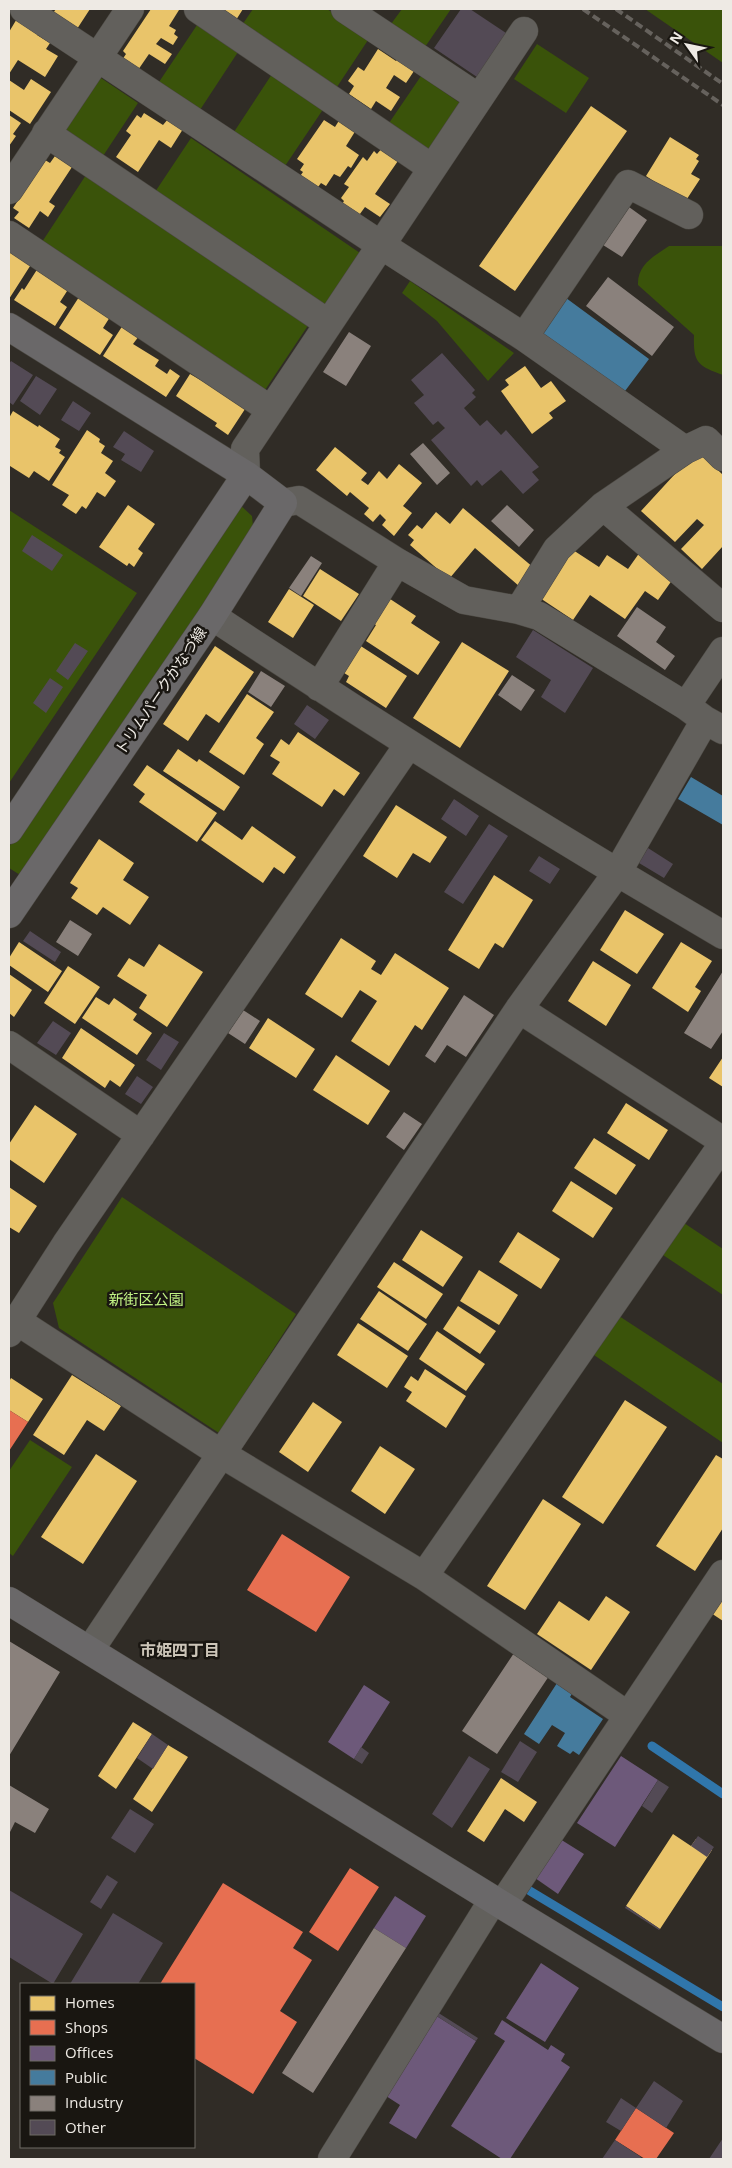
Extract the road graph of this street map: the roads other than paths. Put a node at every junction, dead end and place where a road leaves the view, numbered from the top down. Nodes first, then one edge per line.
1 (24, 9) edge
2 (130, 9) edge
3 (198, 9) edge
4 (344, 9) edge
5 (524, 31) dead end
6 (97, 58) junction
7 (479, 98) junction
8 (46, 133) junction
9 (432, 168) junction
10 (9, 190) edge
11 (688, 215) dead end
12 (9, 235) edge
13 (381, 245) junction
14 (328, 323) junction
15 (9, 327) edge
16 (524, 337) junction
17 (270, 410) junction
18 (685, 450) junction
19 (723, 457) edge
20 (246, 475) junction
21 (283, 503) junction
22 (602, 506) junction
23 (397, 562) junction
24 (723, 608) edge
25 (519, 610) junction
26 (212, 616) junction
27 (723, 651) edge
28 (319, 687) junction
29 (705, 719) edge
30 (408, 744) junction
31 (9, 830) edge
32 (617, 873) junction
33 (9, 914) edge
34 (723, 935) edge
35 (519, 1010) junction
36 (9, 1045) edge
37 (141, 1135) junction
38 (723, 1143) edge
39 (13, 1327) edge
40 (220, 1453) junction
41 (723, 1574) edge
42 (424, 1576) junction
43 (9, 1601) edge
44 (90, 1650) junction
45 (627, 1715) junction
46 (498, 1902) junction
47 (723, 2039) edge
48 (332, 2159) edge

1 - 6 street
2 - 6 street
3 - 9 street
4 - 7 street
5 - 7 street
6 - 8 street
6 - 13 street
7 - 9 street
8 - 10 street
8 - 14 street
9 - 13 street
11 - 16 street
12 - 17 street
13 - 14 street
13 - 16 street
14 - 17 street
15 - 20 main road
16 - 18 street
17 - 20 street
18 - 19 street
18 - 22 street
20 - 21 main road
20 - 31 main road
21 - 23 street
21 - 26 main road, トリムパークかなづ線
22 - 24 street
22 - 25 street
23 - 25 street
23 - 28 street
25 - 29 street
26 - 28 street
26 - 33 main road, トリムパークかなづ線
27 - 29 street
28 - 30 street
29 - 32 street
30 - 32 street
30 - 37 street
32 - 34 street
32 - 35 street
35 - 38 street
35 - 40 street
36 - 37 street
37 - 39 street
38 - 42 street
39 - 40 street
40 - 42 street
40 - 44 street
41 - 45 street
42 - 45 street
43 - 44 main road
44 - 46 main road
45 - 46 street
46 - 47 main road
46 - 48 street

